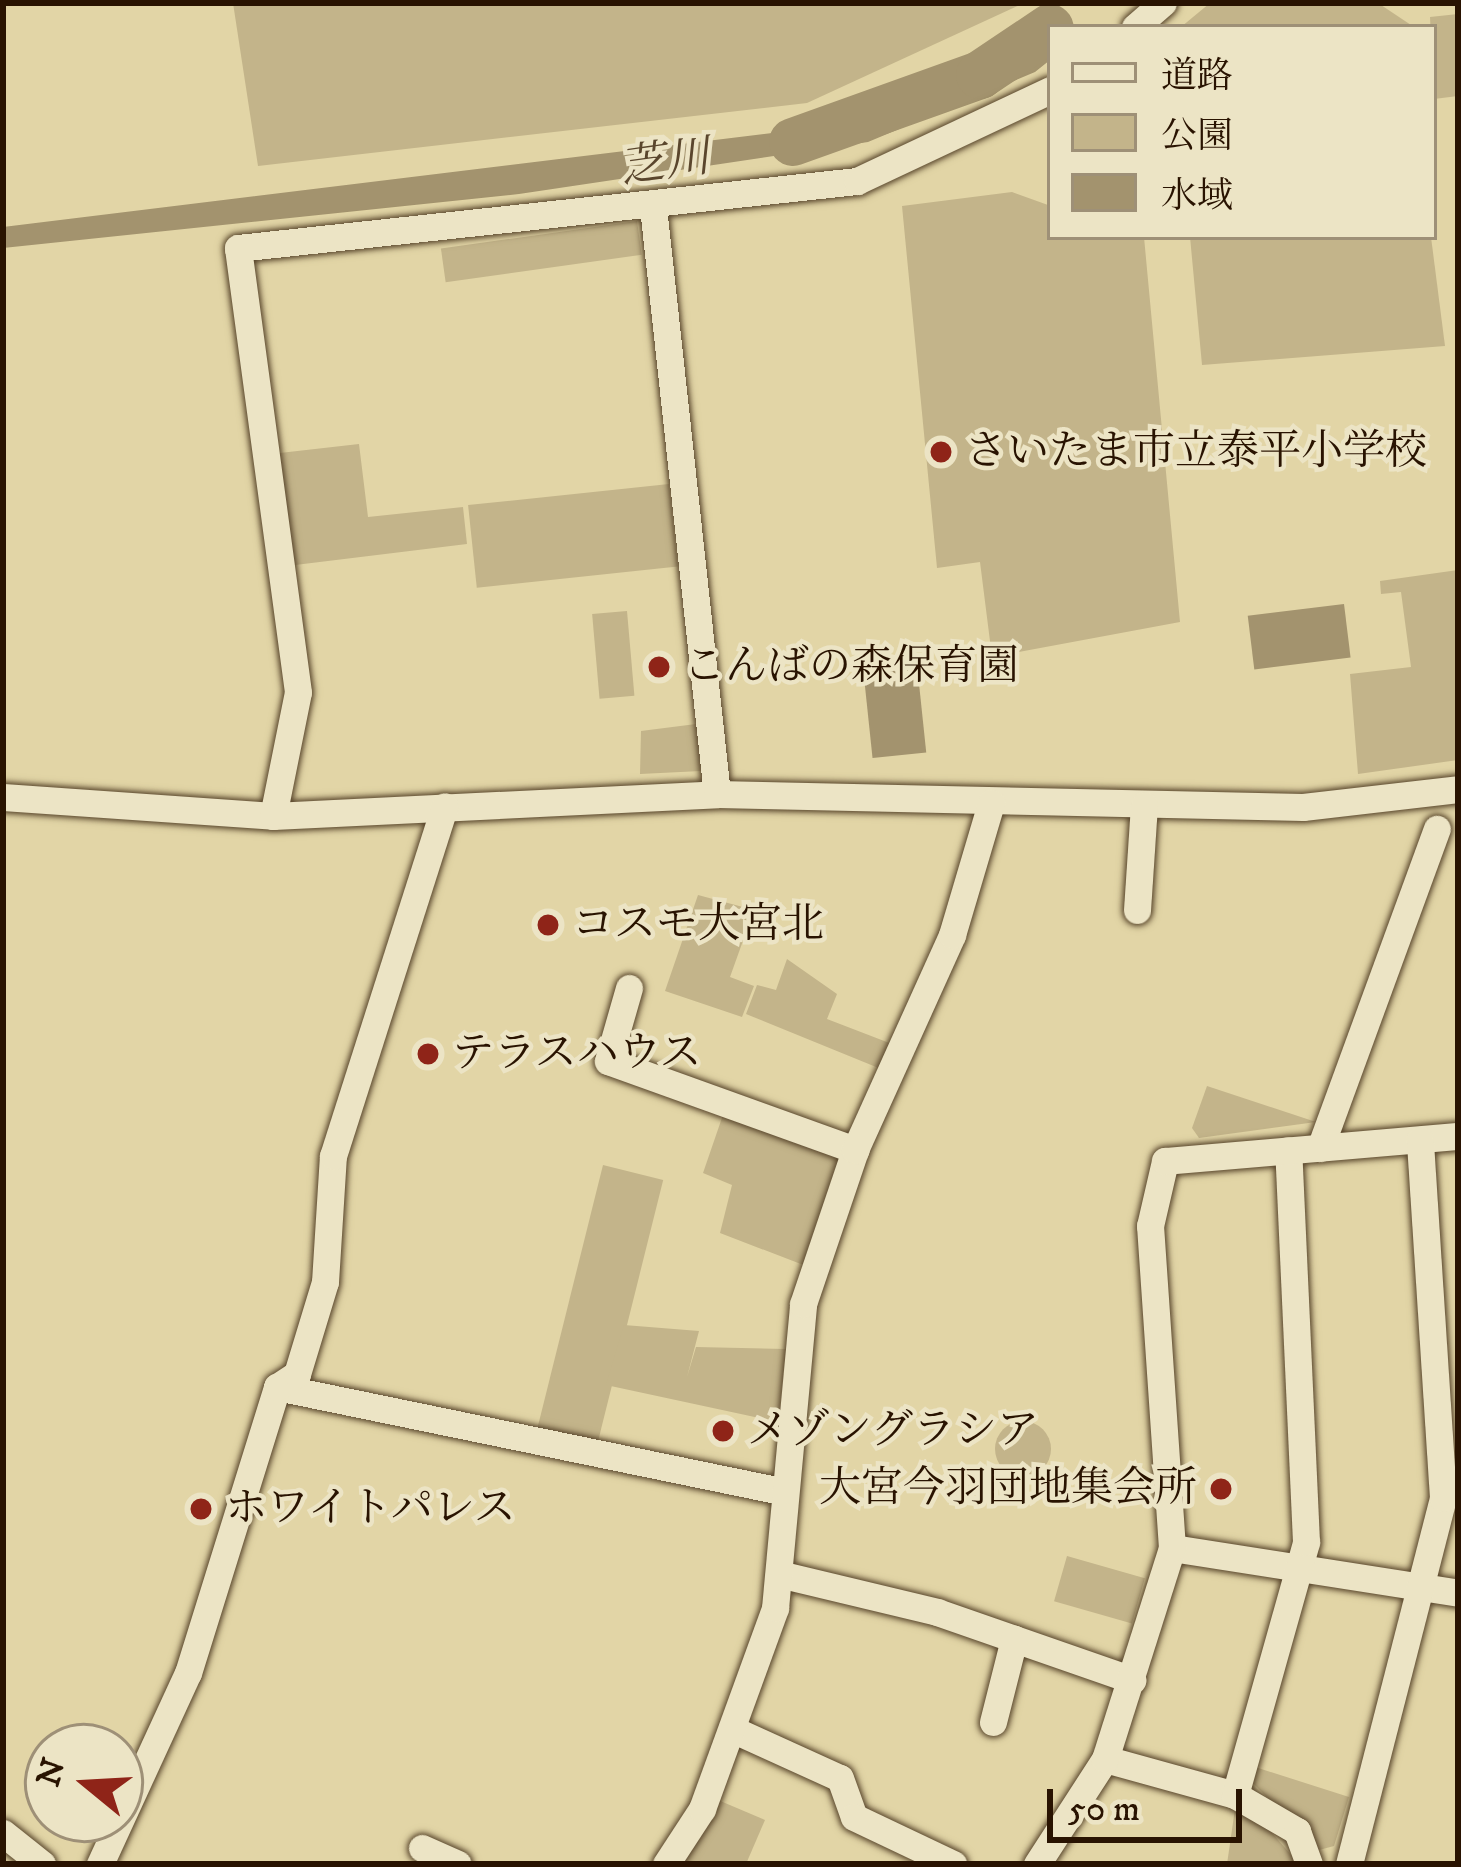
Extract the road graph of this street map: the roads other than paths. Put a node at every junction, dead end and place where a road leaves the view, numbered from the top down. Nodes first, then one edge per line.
1 (1163, 3) edge
2 (1138, 24) edge
3 (1047, 91) edge
4 (649, 208) junction
5 (1458, 789) edge
6 (717, 794) junction
7 (3, 797) edge
8 (991, 802) junction
9 (1144, 805) junction
10 (445, 806) junction
11 (273, 816) junction
12 (1437, 829) dead end
13 (1137, 910) dead end
14 (629, 988) dead end
15 (1455, 1129) edge
16 (1420, 1139) junction
17 (1320, 1148) junction
18 (854, 1150) junction
19 (1288, 1150) junction
20 (277, 1387) junction
21 (781, 1491) junction
22 (1450, 1499) edge
23 (1172, 1548) junction
24 (1300, 1568) junction
25 (779, 1574) junction
26 (1424, 1588) junction
27 (1458, 1593) edge
28 (1014, 1639) junction
29 (1132, 1680) junction
30 (993, 1722) dead end
31 (734, 1730) junction
32 (1106, 1759) junction
33 (1235, 1795) junction
34 (3, 1833) edge
35 (422, 1848) dead end
36 (42, 1864) edge
37 (100, 1864) edge
38 (458, 1864) edge
39 (666, 1864) edge
40 (953, 1864) edge
41 (1037, 1864) edge
42 (1309, 1864) edge
43 (1349, 1864) edge

1 - 2 street
3 - 4 street
4 - 6 street
4 - 11 street
5 - 9 street
6 - 8 street
6 - 10 street
7 - 11 street
8 - 9 street
8 - 18 street
9 - 13 street
10 - 11 street
10 - 20 street
12 - 17 street
14 - 18 street
15 - 16 street
16 - 17 street
16 - 22 street
17 - 19 street
18 - 21 street
19 - 23 street
19 - 24 street
20 - 21 street
20 - 37 street
21 - 25 street
22 - 26 street
23 - 24 street
23 - 29 street
24 - 26 street
24 - 33 street
25 - 28 street
25 - 31 street
26 - 27 street
26 - 43 street
28 - 29 street
28 - 30 street
29 - 32 street
31 - 39 street
31 - 40 street
32 - 33 street
32 - 41 street
33 - 42 street
34 - 36 street
35 - 38 street

